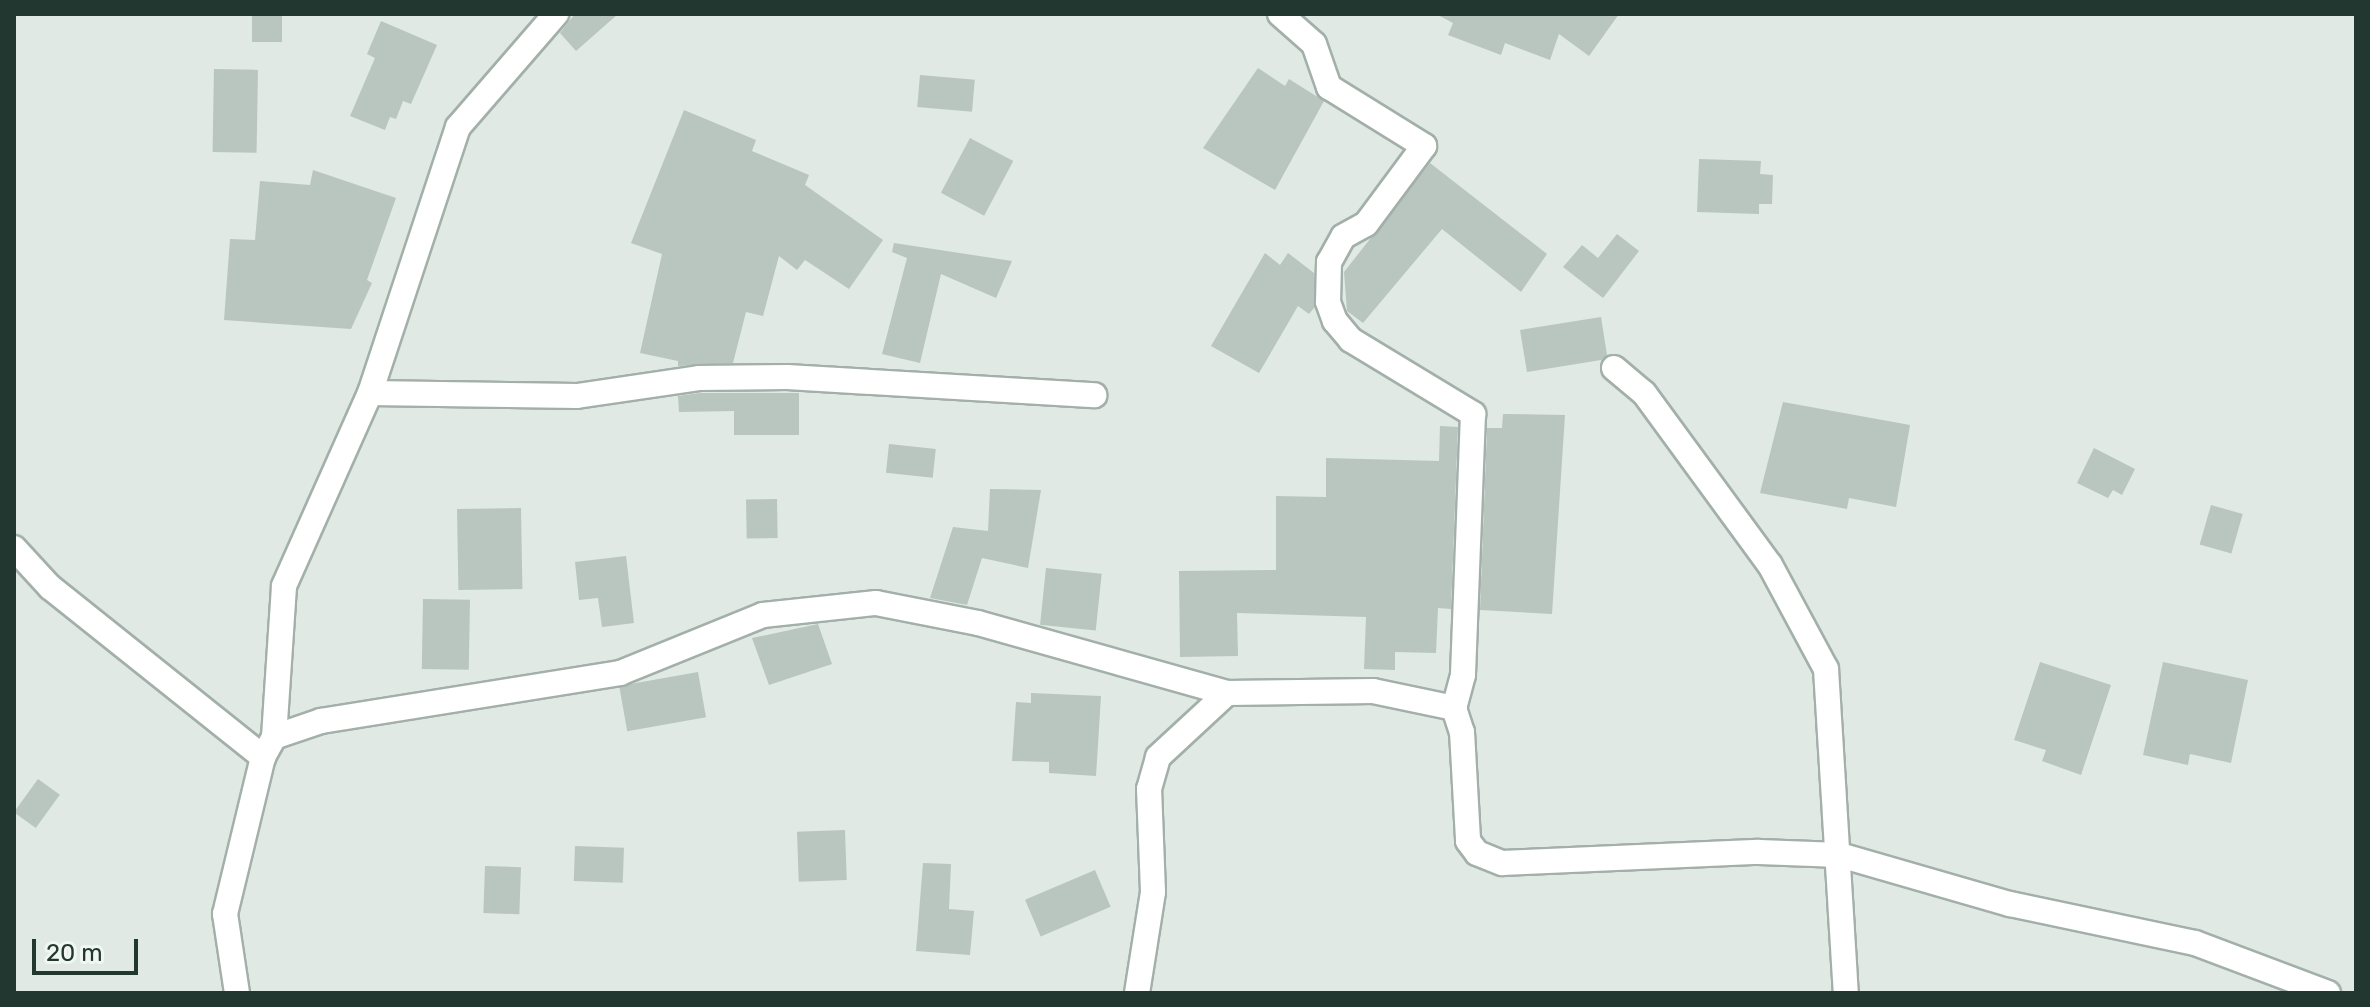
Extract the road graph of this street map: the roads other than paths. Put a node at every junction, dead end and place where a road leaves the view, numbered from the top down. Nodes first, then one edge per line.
1 (556, 14) edge
2 (1280, 14) edge
3 (1614, 368) dead end
4 (370, 393) junction
5 (1094, 395) dead end
6 (14, 548) edge
7 (1227, 693) junction
8 (1454, 708) junction
9 (269, 747) junction
10 (1840, 855) junction
11 (237, 993) edge
12 (1137, 993) edge
13 (1846, 993) edge
14 (2328, 993) edge

1 - 4 street
2 - 8 street
3 - 10 street
4 - 5 street
4 - 9 street
6 - 9 street
7 - 8 street
7 - 9 street
7 - 12 street
8 - 10 street
9 - 11 street
10 - 13 street
10 - 14 street

